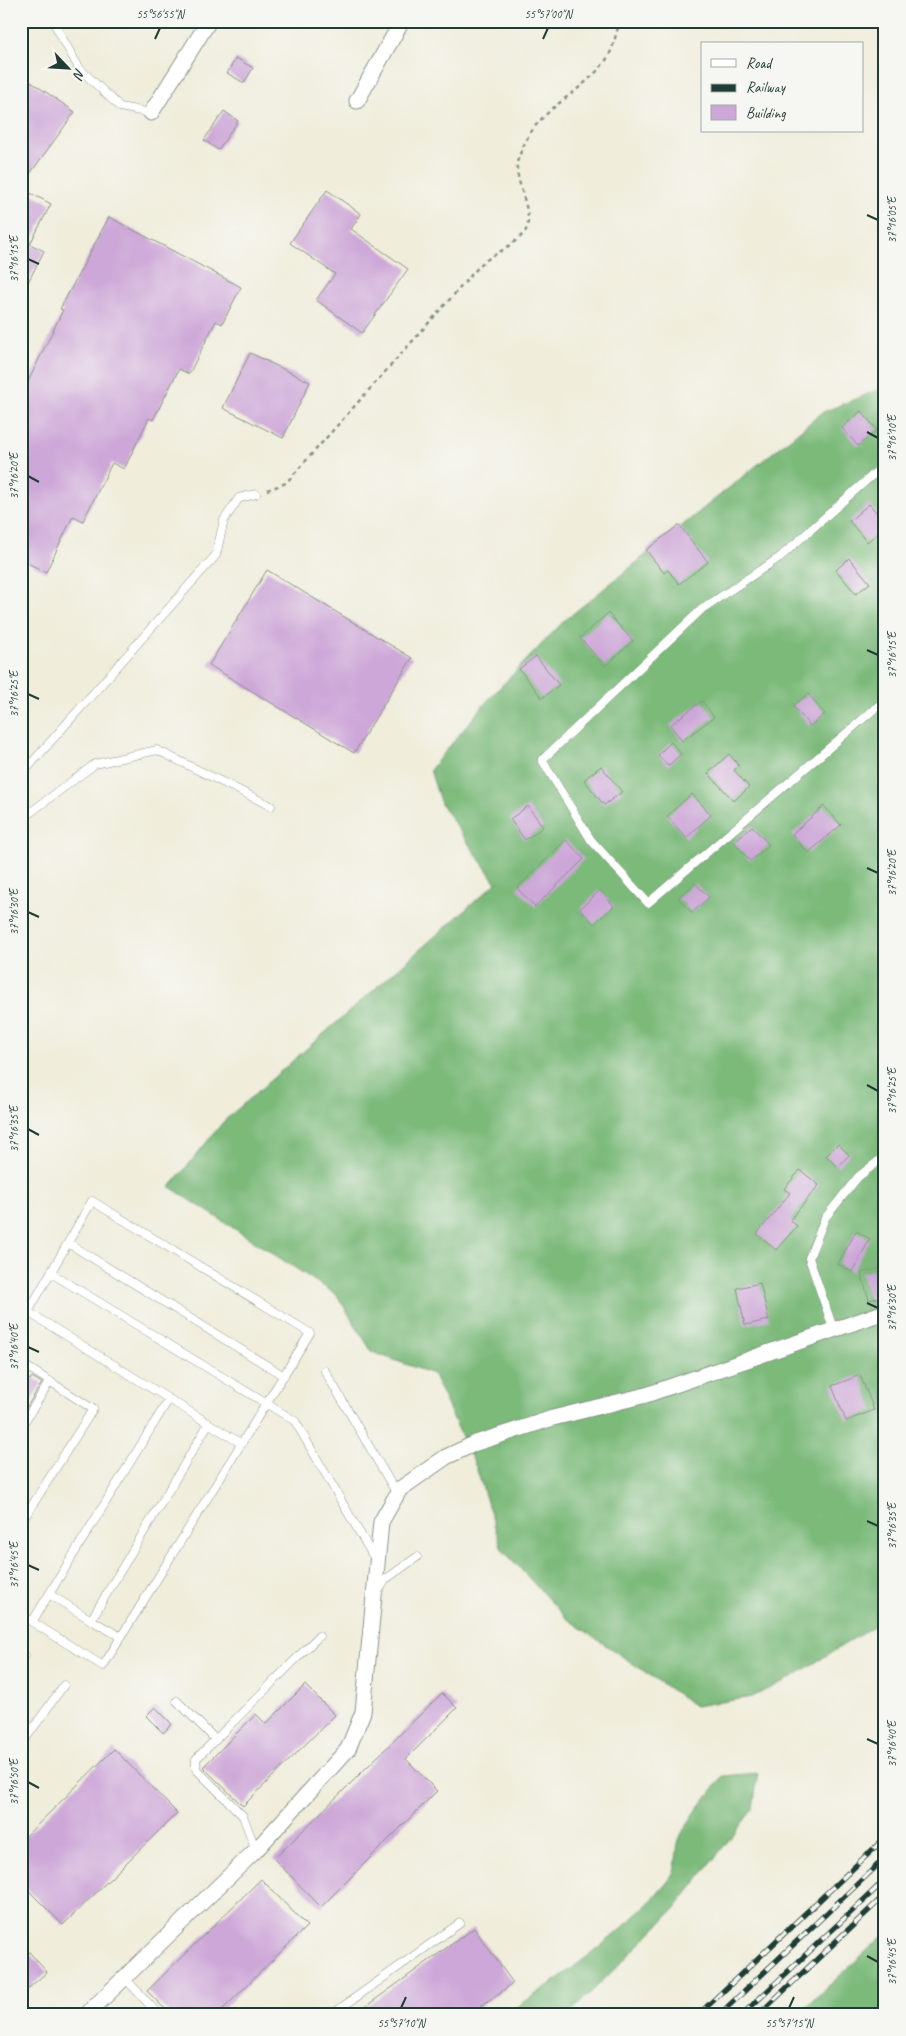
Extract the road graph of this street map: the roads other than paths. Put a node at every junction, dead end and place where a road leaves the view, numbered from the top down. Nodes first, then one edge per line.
1 (58, 21) edge
2 (209, 21) edge
3 (402, 21) edge
4 (357, 100) dead end
5 (152, 113) joint
6 (885, 464) edge
7 (256, 494) road end
8 (885, 700) edge
9 (21, 776) edge
10 (271, 806) dead end
11 (21, 826) edge
12 (885, 1156) edge
13 (68, 1243) junction
14 (51, 1273) junction
15 (28, 1312) junction
16 (885, 1312) edge
17 (21, 1322) edge
18 (833, 1328) junction
19 (21, 1363) edge
20 (325, 1372) dead end
21 (284, 1376) junction
22 (50, 1381) junction
23 (169, 1399) junction
24 (267, 1404) junction
25 (209, 1424) junction
26 (21, 1427) edge
27 (242, 1444) junction
28 (397, 1494) junction
29 (21, 1523) edge
30 (417, 1557) dead end
31 (378, 1565) junction
32 (49, 1594) junction
33 (375, 1596) junction
34 (21, 1615) edge
35 (91, 1620) junction
36 (32, 1622) junction
37 (319, 1636) dead end
38 (121, 1637) junction
39 (64, 1685) dead end
40 (177, 1701) dead end
41 (216, 1740) junction
42 (21, 1745) edge
43 (256, 1850) junction
44 (460, 1922) dead end
45 (125, 1978) junction
46 (86, 2015) edge
47 (159, 2015) edge
48 (331, 2015) edge

1 - 5 lane
2 - 5 street
3 - 4 street
6 - 8 lane
7 - 9 lane
10 - 11 lane
12 - 18 lane
13 - 14 lane
13 - 21 lane
13 - 21 lane
14 - 15 lane
14 - 24 lane
15 - 17 lane
15 - 23 lane
16 - 18 street
18 - 28 street
19 - 22 lane
20 - 28 lane
21 - 24 lane
22 - 26 lane
22 - 29 lane
23 - 25 lane
23 - 32 lane
24 - 27 lane
24 - 31 lane
25 - 27 lane
25 - 35 lane
27 - 38 lane
28 - 31 street
30 - 33 lane
31 - 33 street
32 - 35 lane
32 - 36 lane
33 - 43 street
34 - 36 lane
35 - 38 lane
36 - 38 lane
37 - 41 lane
39 - 42 lane
40 - 41 lane
41 - 43 lane
43 - 45 street
44 - 48 lane
45 - 46 street
45 - 47 lane

